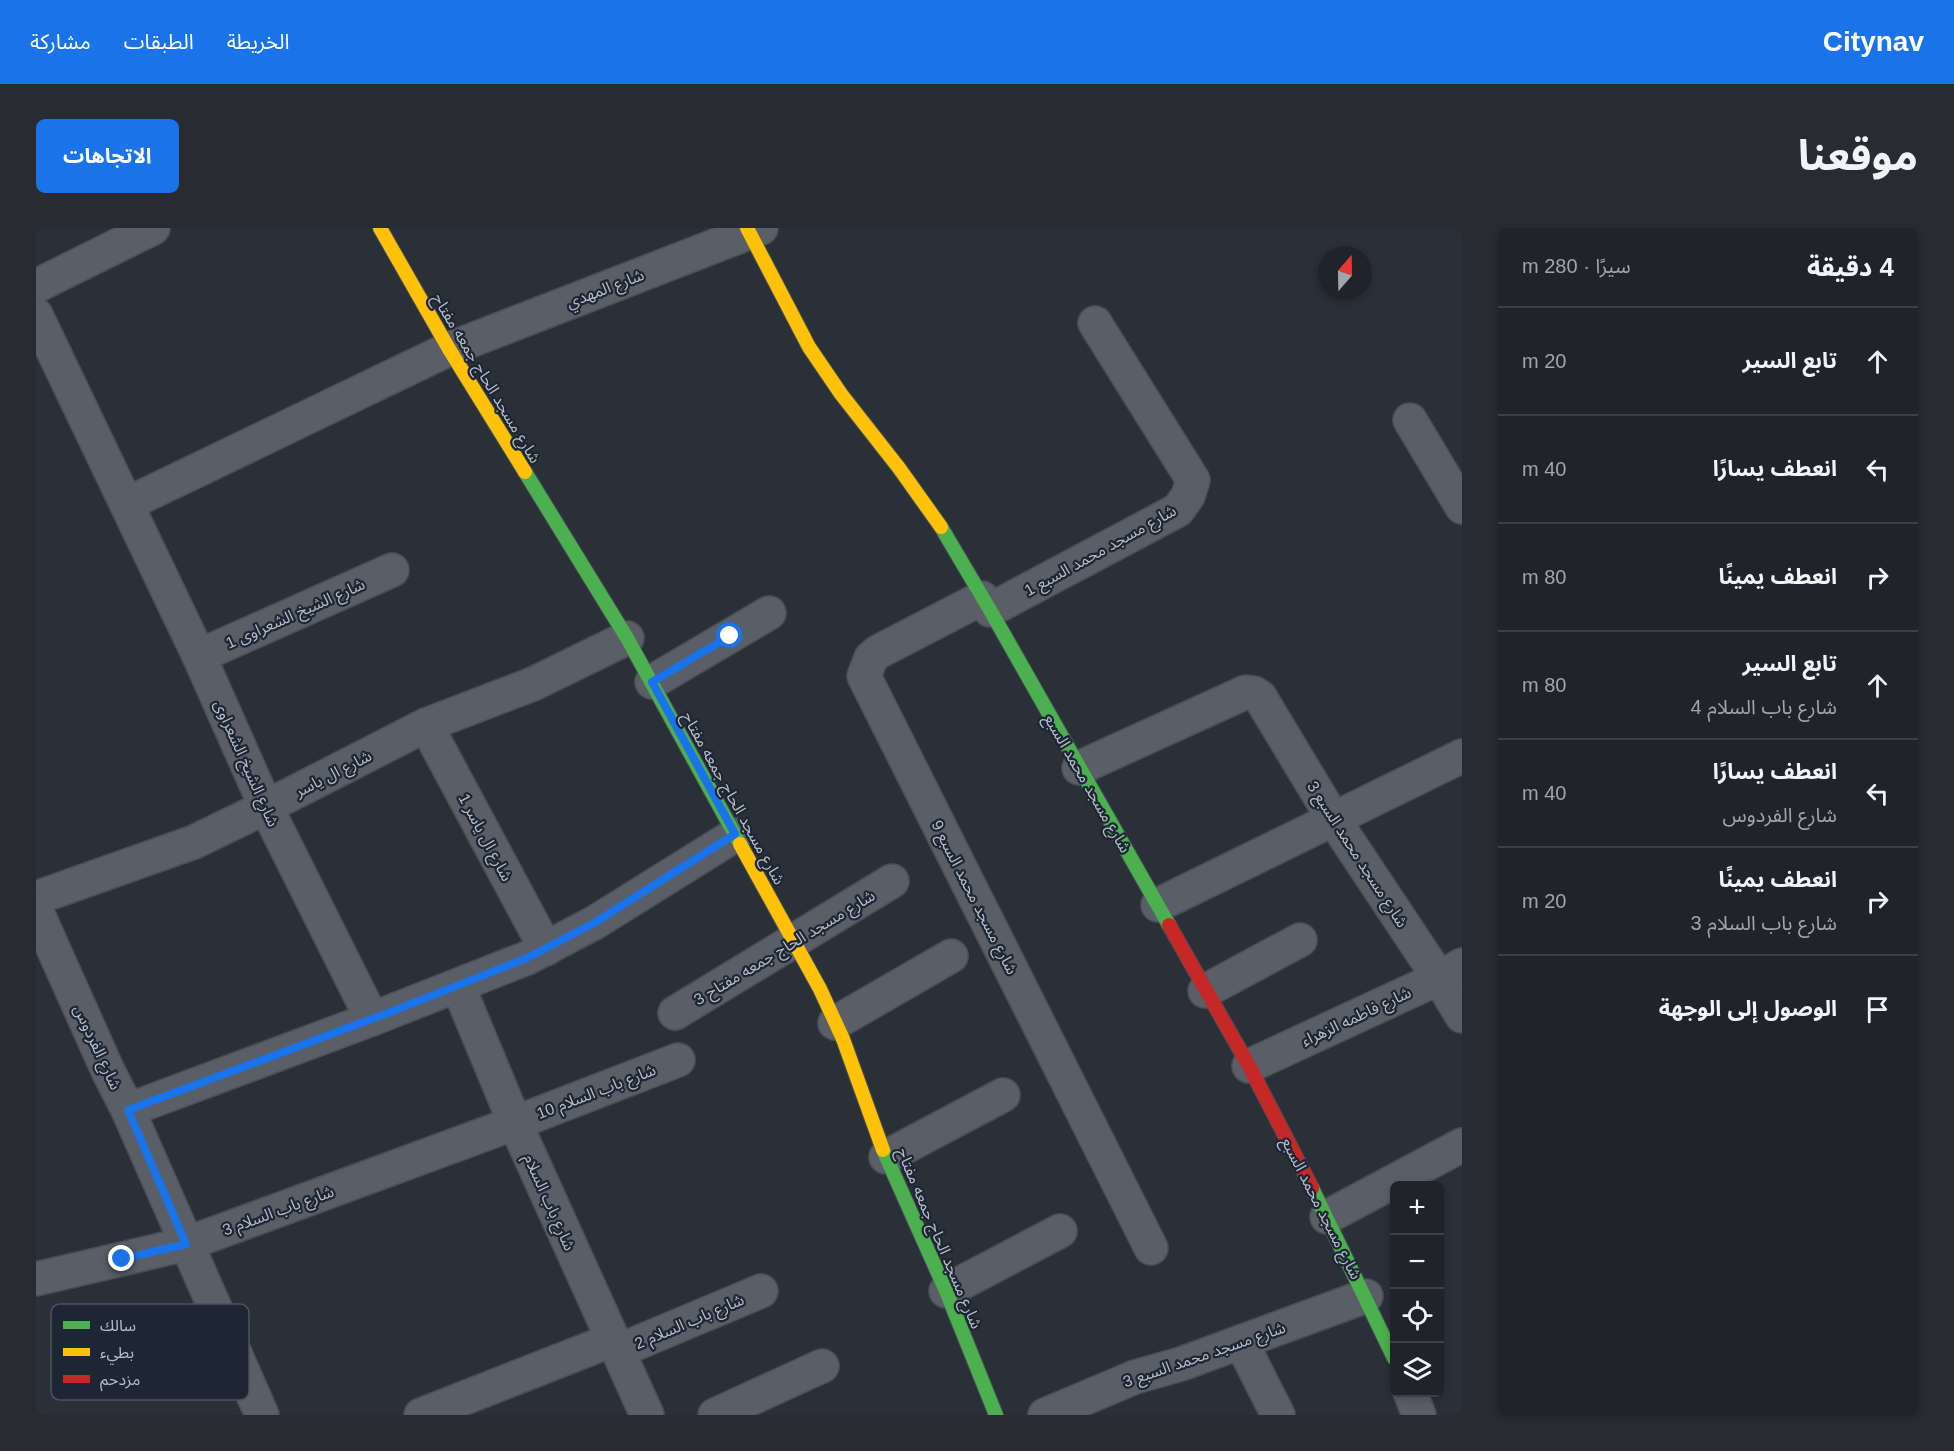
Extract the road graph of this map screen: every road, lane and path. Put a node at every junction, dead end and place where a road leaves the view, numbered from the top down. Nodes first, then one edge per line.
1 (153, 228) edge
2 (380, 228) edge
3 (752, 229) edge
4 (36, 286) edge
5 (36, 315) edge
6 (1095, 323) dead end
7 (449, 349) junction
8 (1410, 420) dead end
9 (127, 504) junction
10 (1462, 507) edge
11 (392, 570) dead end
12 (986, 604) junction
13 (769, 613) dead end
14 (627, 638) junction
15 (199, 656) junction
16 (652, 682) junction
17 (426, 725) junction
18 (1462, 756) edge
19 (1079, 768) junction
20 (266, 807) junction
21 (1334, 820) junction
22 (735, 834) junction
23 (892, 881) dead end
24 (36, 898) edge
25 (1158, 905) junction
26 (36, 910) edge
27 (1300, 940) dead end
28 (794, 942) junction
29 (546, 949) junction
30 (951, 957) dead end
31 (1451, 971) edge
32 (458, 986) junction
33 (1204, 991) junction
34 (675, 1013) dead end
35 (1462, 1016) edge
36 (372, 1019) junction
37 (836, 1023) junction
38 (678, 1060) dead end
39 (1249, 1066) junction
40 (1004, 1095) dead end
41 (128, 1110) junction
42 (515, 1123) junction
43 (1462, 1145) edge
44 (886, 1157) junction
45 (1327, 1217) junction
46 (1060, 1231) dead end
47 (186, 1244) junction
48 (1151, 1248) dead end
49 (36, 1279) edge
50 (761, 1291) dead end
51 (946, 1291) junction
52 (1366, 1296) junction
53 (213, 1304) edge
54 (1241, 1342) junction
55 (615, 1346) junction
56 (1390, 1347) edge
57 (822, 1366) dead end
58 (249, 1386) edge
59 (262, 1415) edge
60 (421, 1415) edge
61 (647, 1415) edge
62 (715, 1415) edge
63 (996, 1415) edge
64 (1045, 1415) edge
65 (1278, 1415) edge

1 - 4 street
2 - 7 street, شارع مسجد الحاج جمعه مفتاح
3 - 7 street, شارع المهدي
3 - 12 street, شارع مسجد محمد السبع
5 - 9 street, شارع الشيخ الشعراوى
6 - 12 street, شارع مسجد محمد السبع 1
7 - 9 street
7 - 14 street, شارع مسجد الحاج جمعه مفتاح
8 - 10 street
9 - 15 street, شارع الشيخ الشعراوى
11 - 15 street, شارع الشيخ الشعراوى 1
12 - 19 street, شارع مسجد محمد السبع
12 - 48 street, شارع مسجد محمد السبع 9
13 - 16 street
14 - 16 street, شارع مسجد الحاج جمعه مفتاح
14 - 17 street, شارع ال ياسر
15 - 20 street, شارع الشيخ الشعراوى
16 - 22 street, شارع مسجد الحاج جمعه مفتاح
17 - 20 street, شارع ال ياسر
17 - 29 street, شارع ال ياسر 1
18 - 21 street
19 - 21 street, شارع مسجد محمد السبع 3
19 - 25 street, شارع مسجد محمد السبع
20 - 24 street, شارع ال ياسر
20 - 36 street, شارع الشيخ الشعراوى
21 - 25 street
21 - 31 street, شارع مسجد محمد السبع 3
22 - 28 street, شارع مسجد الحاج جمعه مفتاح
22 - 29 street
23 - 28 street, شارع مسجد الحاج جمعه مفتاح 3
25 - 33 street, شارع مسجد محمد السبع
26 - 41 street, شارع الفردوس
27 - 33 street
28 - 34 street, شارع مسجد الحاج جمعه مفتاح 3
28 - 37 street, شارع مسجد الحاج جمعه مفتاح
29 - 32 street
30 - 37 street
31 - 35 street, شارع مسجد محمد السبع 3
31 - 39 street, شارع فاطمه الزهراء
32 - 36 street
32 - 42 street, شارع باب السلام
33 - 39 street, شارع مسجد محمد السبع
36 - 41 street
37 - 44 street, شارع مسجد الحاج جمعه مفتاح
38 - 42 street, شارع باب السلام 10
39 - 45 street, شارع مسجد محمد السبع
40 - 44 street
41 - 47 street, شارع الفردوس
42 - 47 street, شارع باب السلام 3
42 - 55 street, شارع باب السلام
43 - 45 street
44 - 51 street, شارع مسجد الحاج جمعه مفتاح
45 - 52 street, شارع مسجد محمد السبع
46 - 51 street
47 - 49 street, شارع باب السلام 3
47 - 53 street, شارع الفردوس
50 - 55 street, شارع باب السلام 2
51 - 63 street, شارع مسجد الحاج جمعه مفتاح
52 - 54 street, شارع مسجد محمد السبع 3
52 - 56 street, شارع مسجد محمد السبع
54 - 64 street, شارع مسجد محمد السبع 3
54 - 65 street
55 - 60 street, شارع باب السلام 2
55 - 61 street, شارع باب السلام
57 - 62 street
58 - 59 street, شارع الفردوس

